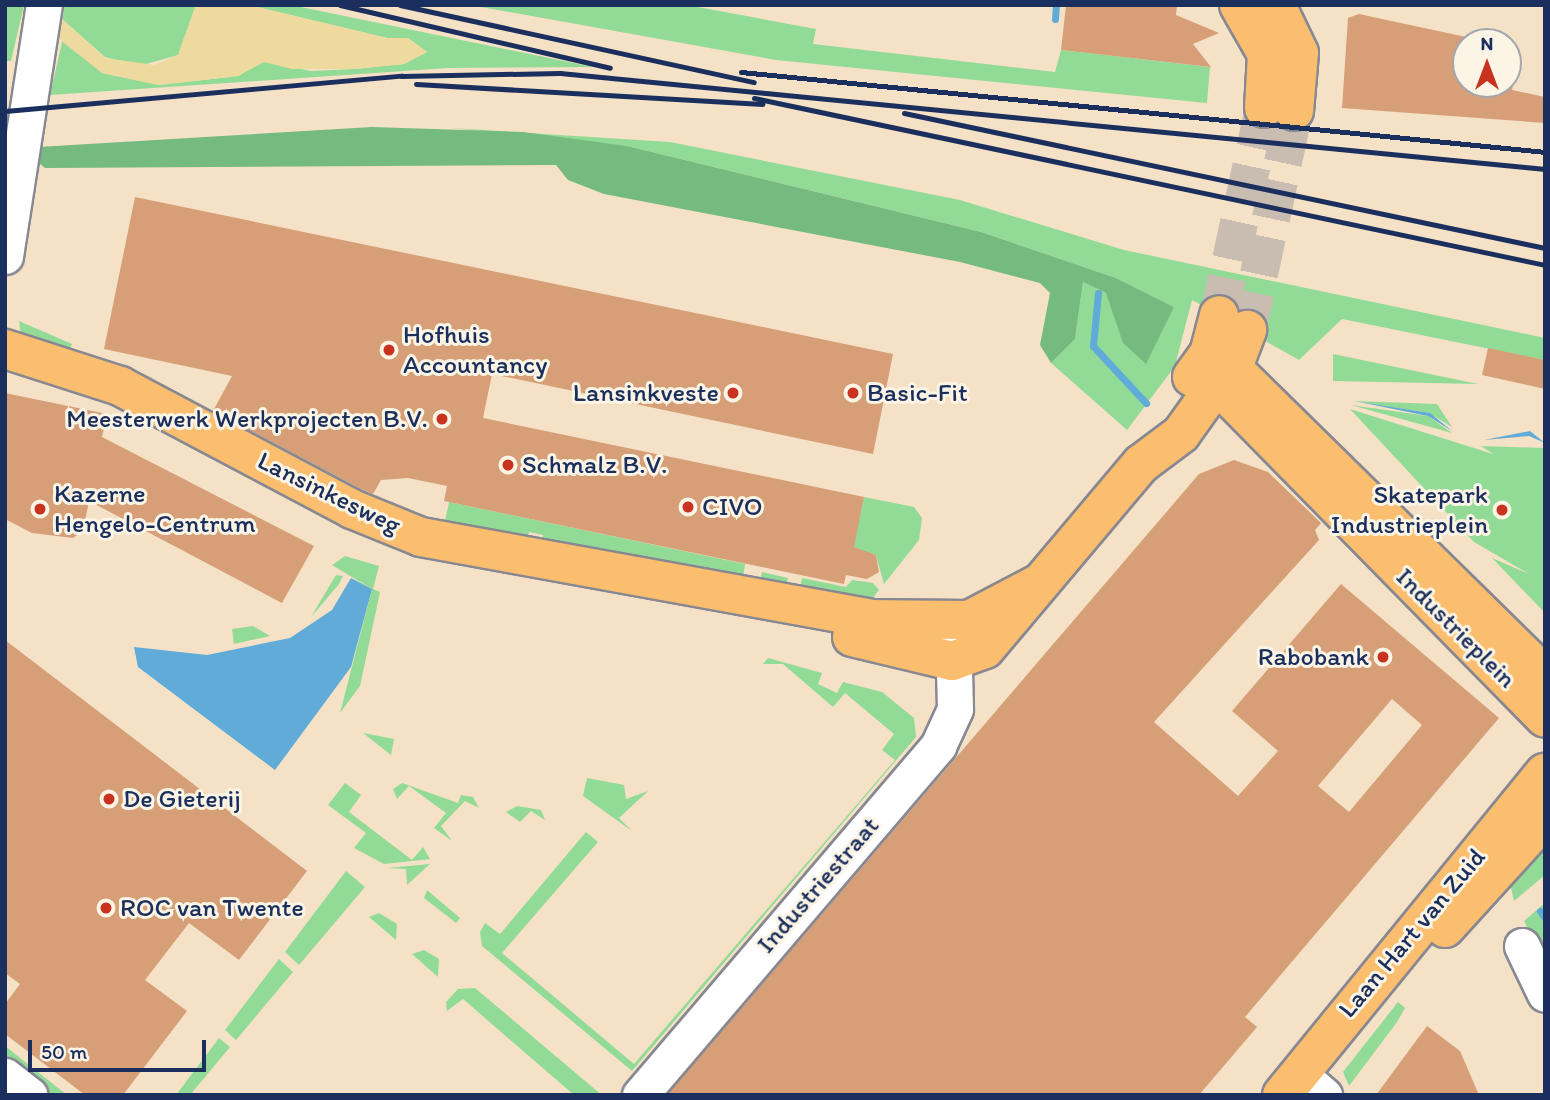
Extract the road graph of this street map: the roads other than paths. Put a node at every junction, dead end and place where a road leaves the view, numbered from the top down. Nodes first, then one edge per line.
1 (44, 5) edge
2 (1239, 5) edge
3 (1276, 5) edge
4 (5, 256) edge
5 (5, 349) edge
6 (1225, 349) junction
7 (1262, 430) junction
8 (1181, 434) junction
9 (1140, 464) junction
10 (1038, 584) junction
11 (752, 601) junction
12 (953, 621) junction
13 (953, 661) junction
14 (1545, 675) edge
15 (1545, 718) edge
16 (1545, 773) edge
17 (1545, 818) edge
18 (1522, 946) dead end
19 (1545, 994) edge
20 (5, 1076) edge
21 (1305, 1092) edge
22 (29, 1095) edge
23 (640, 1095) edge

1 - 4 street
2 - 3 main road
5 - 11 main road, Lansinkesweg
6 - 7 main road, Industrieplein
6 - 8 main road
6 - 9 main road
6 - 14 main road, Industrieplein
7 - 8 main road
7 - 15 main road, Industrieplein
8 - 9 main road
9 - 10 main road
10 - 12 main road
10 - 13 main road
11 - 12 main road, Lansinkesweg
11 - 13 main road, Lansinkesweg
12 - 13 street, Industriestraat
13 - 23 street, Industriestraat
16 - 21 main road, Laan Hart van Zuid
17 - 21 main road, Laan Hart van Zuid
18 - 19 street
20 - 22 street

